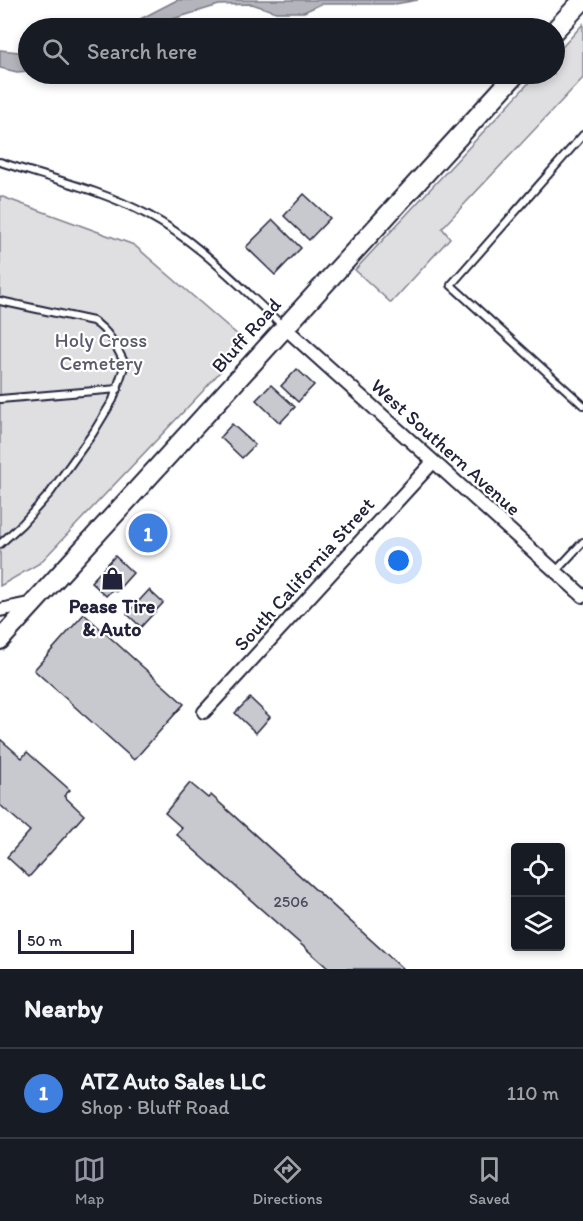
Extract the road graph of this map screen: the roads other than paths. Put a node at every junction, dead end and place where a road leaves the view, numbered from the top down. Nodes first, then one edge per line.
1 (583, 0) edge
2 (565, 20) edge
3 (507, 84) edge
4 (583, 135) edge
5 (0, 162) edge
6 (0, 301) edge
7 (284, 327) junction
8 (118, 389) junction
9 (0, 399) edge
10 (583, 405) edge
11 (433, 462) junction
12 (583, 542) edge
13 (0, 544) edge
14 (556, 572) junction
15 (583, 596) edge
16 (33, 603) junction
17 (0, 610) edge
18 (0, 639) edge
19 (204, 712) dead end

1 - 2 main road
3 - 7 main road, Bluff Road
4 - 10 lane
5 - 7 lane
6 - 8 lane
7 - 11 street, West Southern Avenue
7 - 16 main road, Bluff Road
8 - 9 lane
8 - 13 lane
11 - 14 street, West Southern Avenue
11 - 19 street, South California Street
12 - 14 lane
14 - 15 street, West Southern Avenue
16 - 17 street
16 - 18 main road, Bluff Road

